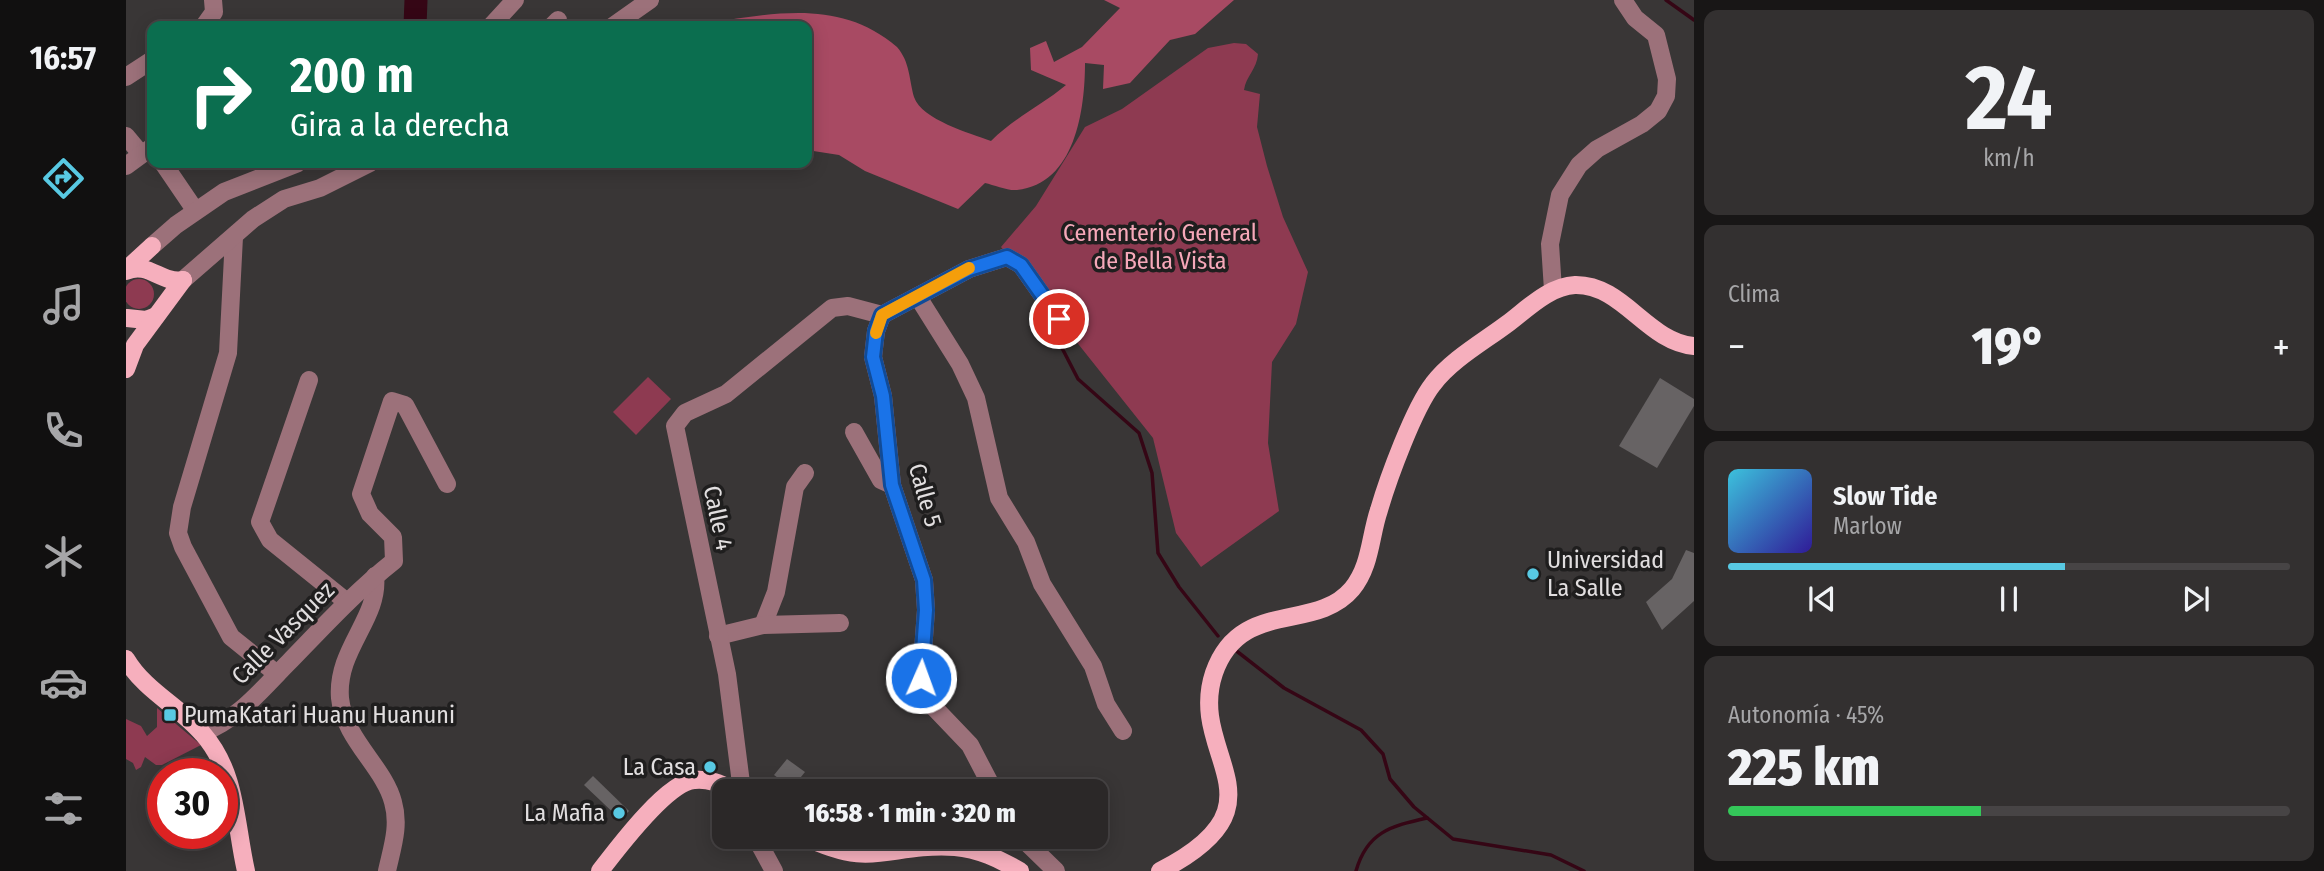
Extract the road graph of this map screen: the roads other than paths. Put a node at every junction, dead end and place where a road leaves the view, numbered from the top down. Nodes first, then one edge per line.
1 (214, 0) edge
2 (515, 0) edge
3 (650, 0) edge
4 (1623, 0) edge
5 (208, 21) edge
6 (496, 21) edge
7 (620, 21) edge
8 (147, 63) edge
9 (126, 77) edge
10 (126, 136) edge
11 (147, 148) edge
12 (147, 150) edge
13 (126, 166) edge
14 (166, 168) edge
15 (285, 168) edge
16 (360, 168) edge
17 (195, 210) junction
18 (234, 237) junction
19 (152, 246) junction
20 (126, 271) edge
21 (157, 274) junction
22 (183, 280) junction
23 (1553, 290) junction
24 (918, 297) junction
25 (161, 309) junction
26 (882, 315) junction
27 (126, 318) edge
28 (1064, 326) dead end
29 (135, 345) junction
30 (1694, 346) edge
31 (126, 369) edge
32 (309, 380) dead end
33 (854, 432) dead end
34 (805, 473) dead end
35 (447, 484) dead end
36 (892, 485) junction
37 (375, 576) junction
38 (347, 602) junction
39 (840, 624) dead end
40 (763, 625) junction
41 (718, 636) junction
42 (126, 659) edge
43 (276, 674) junction
44 (1123, 731) dead end
45 (202, 733) junction
46 (740, 779) edge
47 (988, 779) edge
48 (712, 782) edge
49 (762, 849) edge
50 (822, 849) edge
51 (930, 849) edge
52 (961, 849) edge
53 (1033, 849) edge
54 (246, 871) edge
55 (387, 871) edge
56 (600, 871) edge
57 (774, 871) edge
58 (1020, 871) edge
59 (1056, 871) edge
60 (1160, 871) edge

1 - 5 street
2 - 6 street
3 - 7 street
4 - 23 street
8 - 9 street
10 - 11 street
12 - 13 street
14 - 17 street
15 - 17 street
16 - 18 street
17 - 19 street
18 - 22 street
18 - 43 street
19 - 20 main road
19 - 21 main road
20 - 21 main road
21 - 22 main road
21 - 25 main road
22 - 25 main road
23 - 30 main road
23 - 60 main road
24 - 26 street
24 - 28 street
24 - 44 street
25 - 27 main road
25 - 29 main road
26 - 36 street, Calle 5
26 - 41 street, Calle 4
27 - 29 main road
29 - 31 main road
32 - 38 street
33 - 36 street
34 - 40 street
35 - 37 street, Calle Vasquez
36 - 47 street, Calle 5
37 - 38 street, Calle Vasquez
37 - 55 street
38 - 43 street, Calle Vasquez
39 - 40 street
40 - 41 street
41 - 46 street, Calle 4
42 - 45 main road
43 - 45 street, Calle Vasquez
45 - 54 main road
48 - 56 main road
49 - 57 street
50 - 51 main road
52 - 58 main road
53 - 59 street

